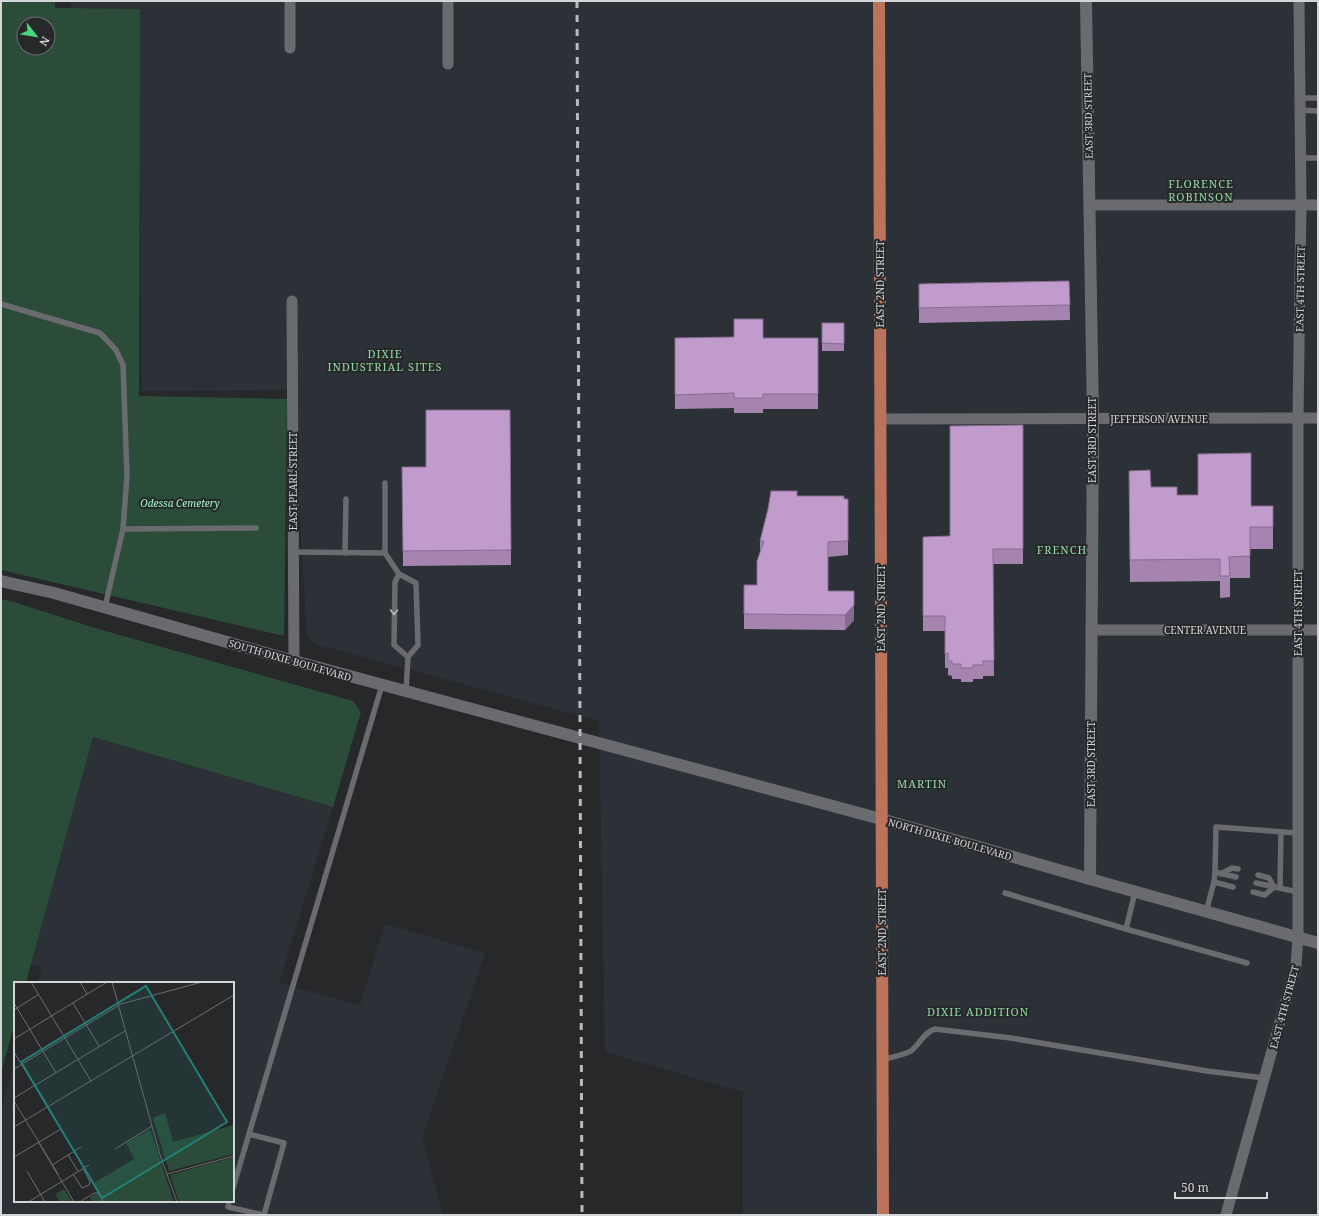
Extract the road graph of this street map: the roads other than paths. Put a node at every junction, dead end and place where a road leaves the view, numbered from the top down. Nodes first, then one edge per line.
1 (290, 1) edge
2 (448, 1) edge
3 (879, 1) edge
4 (1086, 1) edge
5 (1299, 1) edge
6 (290, 48) dead end
7 (448, 64) dead end
8 (1300, 98) junction
9 (1318, 98) edge
10 (1300, 110) junction
11 (1318, 111) edge
12 (1301, 158) junction
13 (1318, 158) edge
14 (1090, 205) junction
15 (1301, 205) junction
16 (1318, 205) edge
17 (292, 301) dead end
18 (1, 304) edge
19 (1298, 418) junction
20 (1318, 418) edge
21 (880, 419) junction
22 (1093, 419) junction
23 (385, 483) dead end
24 (346, 499) dead end
25 (256, 528) dead end
26 (122, 529) junction
27 (293, 552) junction
28 (345, 553) junction
29 (385, 553) junction
30 (399, 574) junction
31 (1, 581) edge
32 (105, 607) junction
33 (1091, 630) junction
34 (1298, 630) junction
35 (1318, 630) edge
36 (408, 657) junction
37 (294, 661) junction
38 (382, 685) junction
39 (406, 691) junction
40 (580, 738) joint
41 (881, 820) junction
42 (1281, 832) junction
43 (1298, 833) junction
44 (1238, 870) dead end
45 (1214, 872) junction
46 (1221, 874) junction
47 (1258, 875) dead end
48 (1236, 877) dead end
49 (1090, 880) junction
50 (1214, 882) junction
51 (1256, 883) dead end
52 (1233, 887) dead end
53 (1277, 888) junction
54 (1135, 892) junction
55 (1253, 892) dead end
56 (1298, 892) junction
57 (1006, 894) dead end
58 (1206, 912) junction
59 (1126, 928) junction
60 (1298, 938) junction
61 (1318, 943) edge
62 (1247, 963) dead end
63 (882, 1060) junction
64 (1264, 1078) junction
65 (249, 1134) junction
66 (234, 1185) edge
67 (229, 1202) edge
68 (883, 1215) edge
69 (1226, 1215) edge

1 - 6 street
2 - 7 street
3 - 21 main road, EAST 2ND STREET
4 - 14 main road, EAST 3RD STREET
5 - 8 street, EAST 4TH STREET
8 - 9 lane
8 - 10 street, EAST 4TH STREET
10 - 11 lane
10 - 12 street, EAST 4TH STREET
12 - 13 lane
12 - 15 street, EAST 4TH STREET
14 - 15 street
14 - 22 main road, EAST 3RD STREET
15 - 16 street
15 - 19 street, EAST 4TH STREET
17 - 27 street, EAST PEARL STREET
18 - 26 lane
19 - 20 street, JEFFERSON AVENUE
19 - 22 street, JEFFERSON AVENUE
19 - 34 street, EAST 4TH STREET
21 - 22 street, JEFFERSON AVENUE
21 - 41 main road, EAST 2ND STREET
22 - 33 main road, EAST 3RD STREET
23 - 29 lane
24 - 28 lane
25 - 26 lane
26 - 32 lane
27 - 28 lane
27 - 37 street, EAST PEARL STREET
28 - 29 lane
29 - 30 lane
30 -> 36 lane
30 - 36 lane
31 - 32 main road, SOUTH DIXIE BOULEVARD
32 - 37 main road, SOUTH DIXIE BOULEVARD
33 - 34 street, CENTER AVENUE
33 - 49 main road, EAST 3RD STREET
34 - 35 street, CENTER AVENUE
34 - 43 street, EAST 4TH STREET
36 - 39 lane
37 - 38 main road, SOUTH DIXIE BOULEVARD
38 - 39 main road, SOUTH DIXIE BOULEVARD
38 - 65 lane
39 - 40 main road, SOUTH DIXIE BOULEVARD
40 - 41 main road, NORTH DIXIE BOULEVARD
41 - 49 main road, NORTH DIXIE BOULEVARD
41 - 63 main road, EAST 2ND STREET
42 - 43 lane
42 - 45 lane
42 - 53 lane
43 - 56 street, EAST 4TH STREET
44 - 46 lane
45 - 46 lane
45 - 50 lane
46 - 48 lane
47 - 53 lane
49 - 54 main road, NORTH DIXIE BOULEVARD
50 - 52 lane
50 - 58 lane
51 - 53 lane
53 - 55 lane
53 - 56 lane
54 - 58 main road, NORTH DIXIE BOULEVARD
54 - 59 lane
56 - 60 street, EAST 4TH STREET
57 - 59 lane
58 - 60 main road, NORTH DIXIE BOULEVARD
59 - 62 lane
60 - 61 main road, NORTH DIXIE BOULEVARD
60 - 64 street, EAST 4TH STREET
63 - 64 lane
63 - 68 main road, EAST 2ND STREET
64 - 69 street, EAST 4TH STREET
65 - 66 lane
65 - 67 lane

